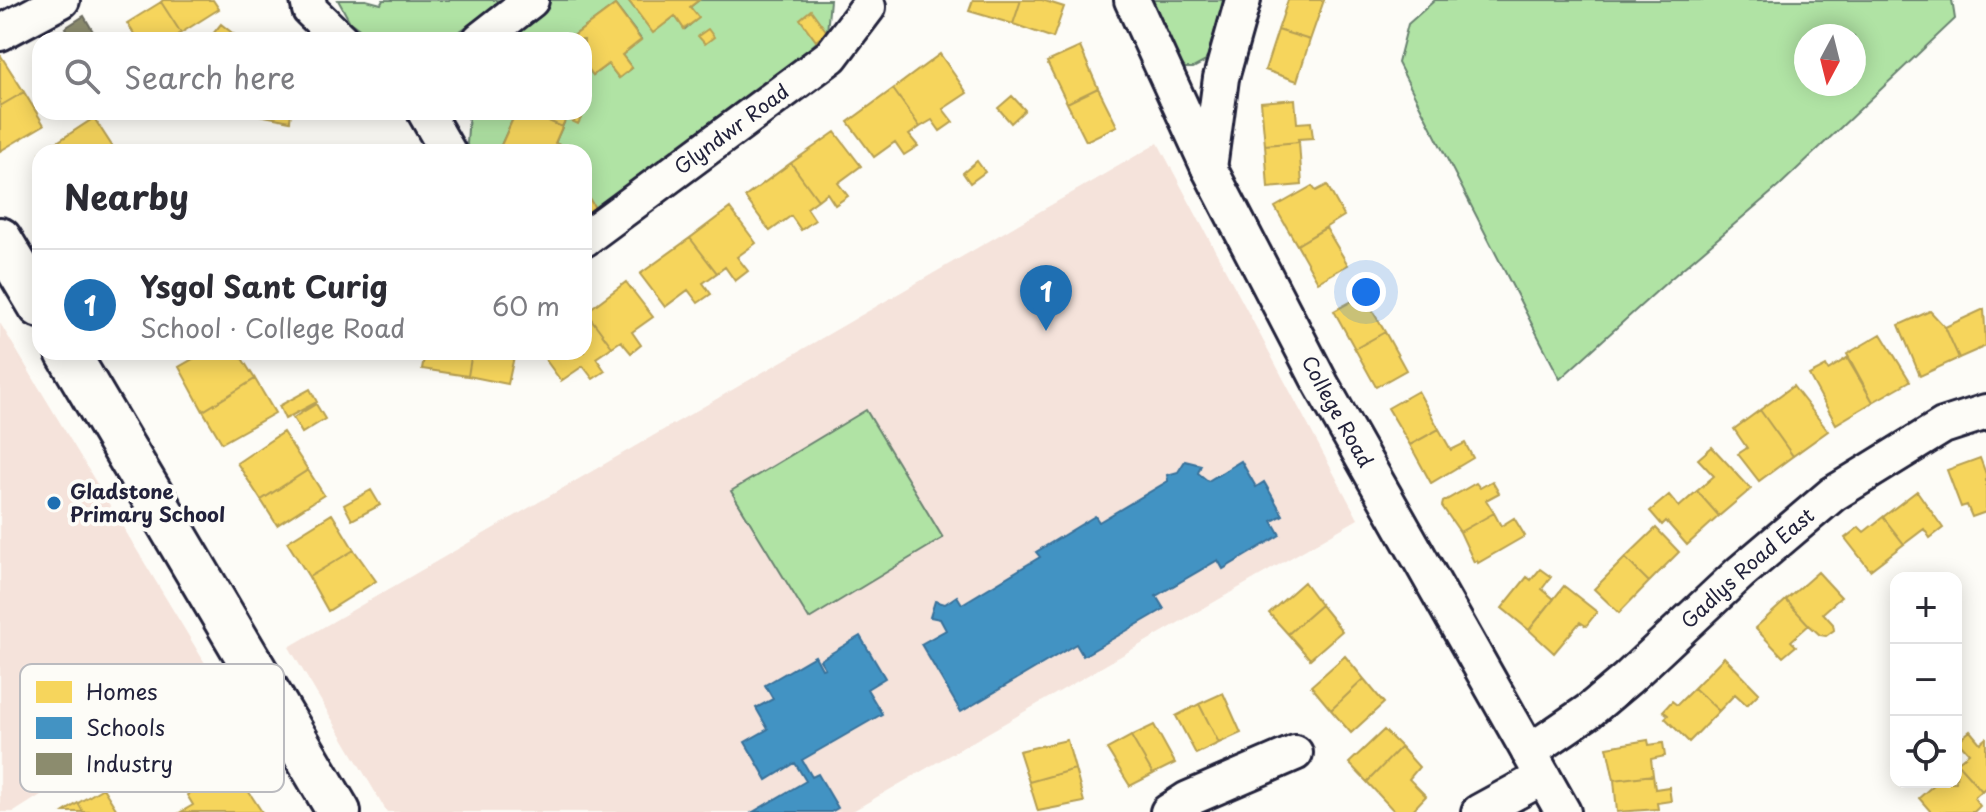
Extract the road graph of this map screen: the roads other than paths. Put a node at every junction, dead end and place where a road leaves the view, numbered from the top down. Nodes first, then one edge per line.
1 (62, 0) edge
2 (308, 0) edge
3 (531, 0) edge
4 (1132, 0) edge
5 (1243, 0) edge
6 (868, 7) dead end
7 (333, 32) edge
8 (490, 32) edge
9 (0, 33) edge
10 (430, 120) edge
11 (443, 144) edge
12 (1209, 168) junction
13 (592, 233) edge
14 (0, 239) edge
15 (32, 293) edge
16 (72, 360) edge
17 (1986, 412) edge
18 (253, 664) edge
19 (284, 717) edge
20 (1295, 753) dead end
21 (1536, 764) junction
22 (339, 812) edge
23 (1168, 812) edge
24 (1479, 812) edge
25 (1563, 812) edge

1 - 9 street
2 - 7 street
3 - 8 street
4 - 12 street, College Road
5 - 12 street
6 - 13 street, Glyndwr Road
10 - 11 street
12 - 21 street, College Road
14 - 15 street
16 - 18 street
17 - 21 street, Gadlys Road East
19 - 22 street
20 - 23 street
21 - 24 street, Gadlys Road East
21 - 25 street, College Road

